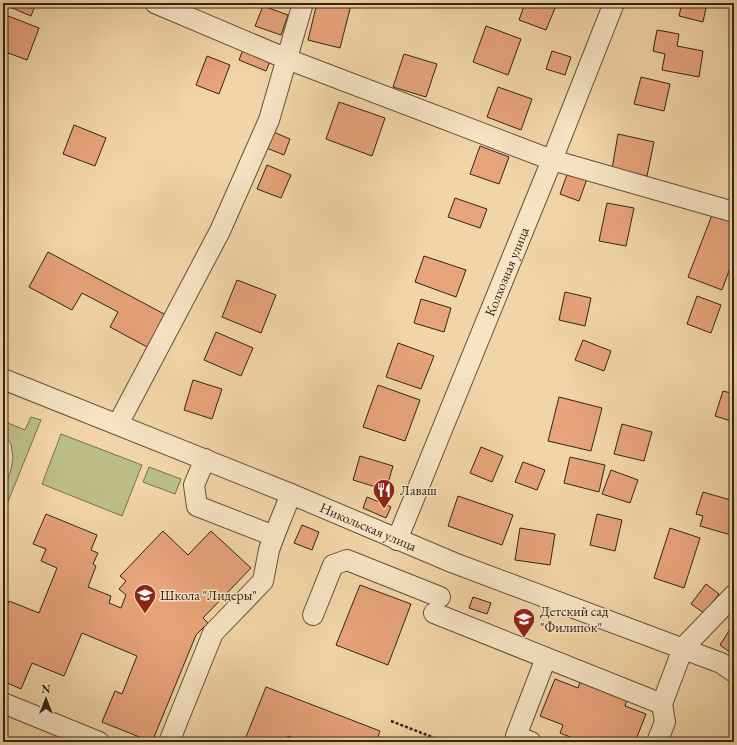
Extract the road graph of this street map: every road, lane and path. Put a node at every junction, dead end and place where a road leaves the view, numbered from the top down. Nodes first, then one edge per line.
1 (155, 3) edge
2 (302, 3) edge
3 (614, 3) edge
4 (287, 59) junction
5 (552, 160) junction
6 (734, 212) edge
7 (3, 379) edge
8 (118, 424) junction
9 (205, 459) junction
10 (291, 494) junction
11 (274, 536) junction
12 (397, 540) junction
13 (734, 595) edge
14 (313, 615) dead end
15 (683, 648) junction
16 (546, 658) junction
17 (734, 672) edge
18 (3, 703) edge
19 (662, 704) junction
20 (391, 721) dead end
21 (99, 742) edge
22 (169, 742) edge
23 (445, 742) edge
24 (531, 742) edge
25 (657, 742) edge

1 - 4 street
2 - 4 street
3 - 5 street, Колхозная улица
4 - 5 street
4 - 8 street
5 - 6 street
5 - 12 street, Колхозная улица
7 - 8 street, Никольская улица
8 - 9 street, Никольская улица
9 - 10 street, Никольская улица
9 - 11 street
10 - 11 street
10 - 12 street, Никольская улица
11 - 22 street
12 - 15 street, Никольская улица
13 - 15 street
14 - 16 street
15 - 17 street, Никольская улица
15 - 19 street
16 - 19 street
16 - 24 street
18 - 21 street
19 - 25 street
20 - 23 path

